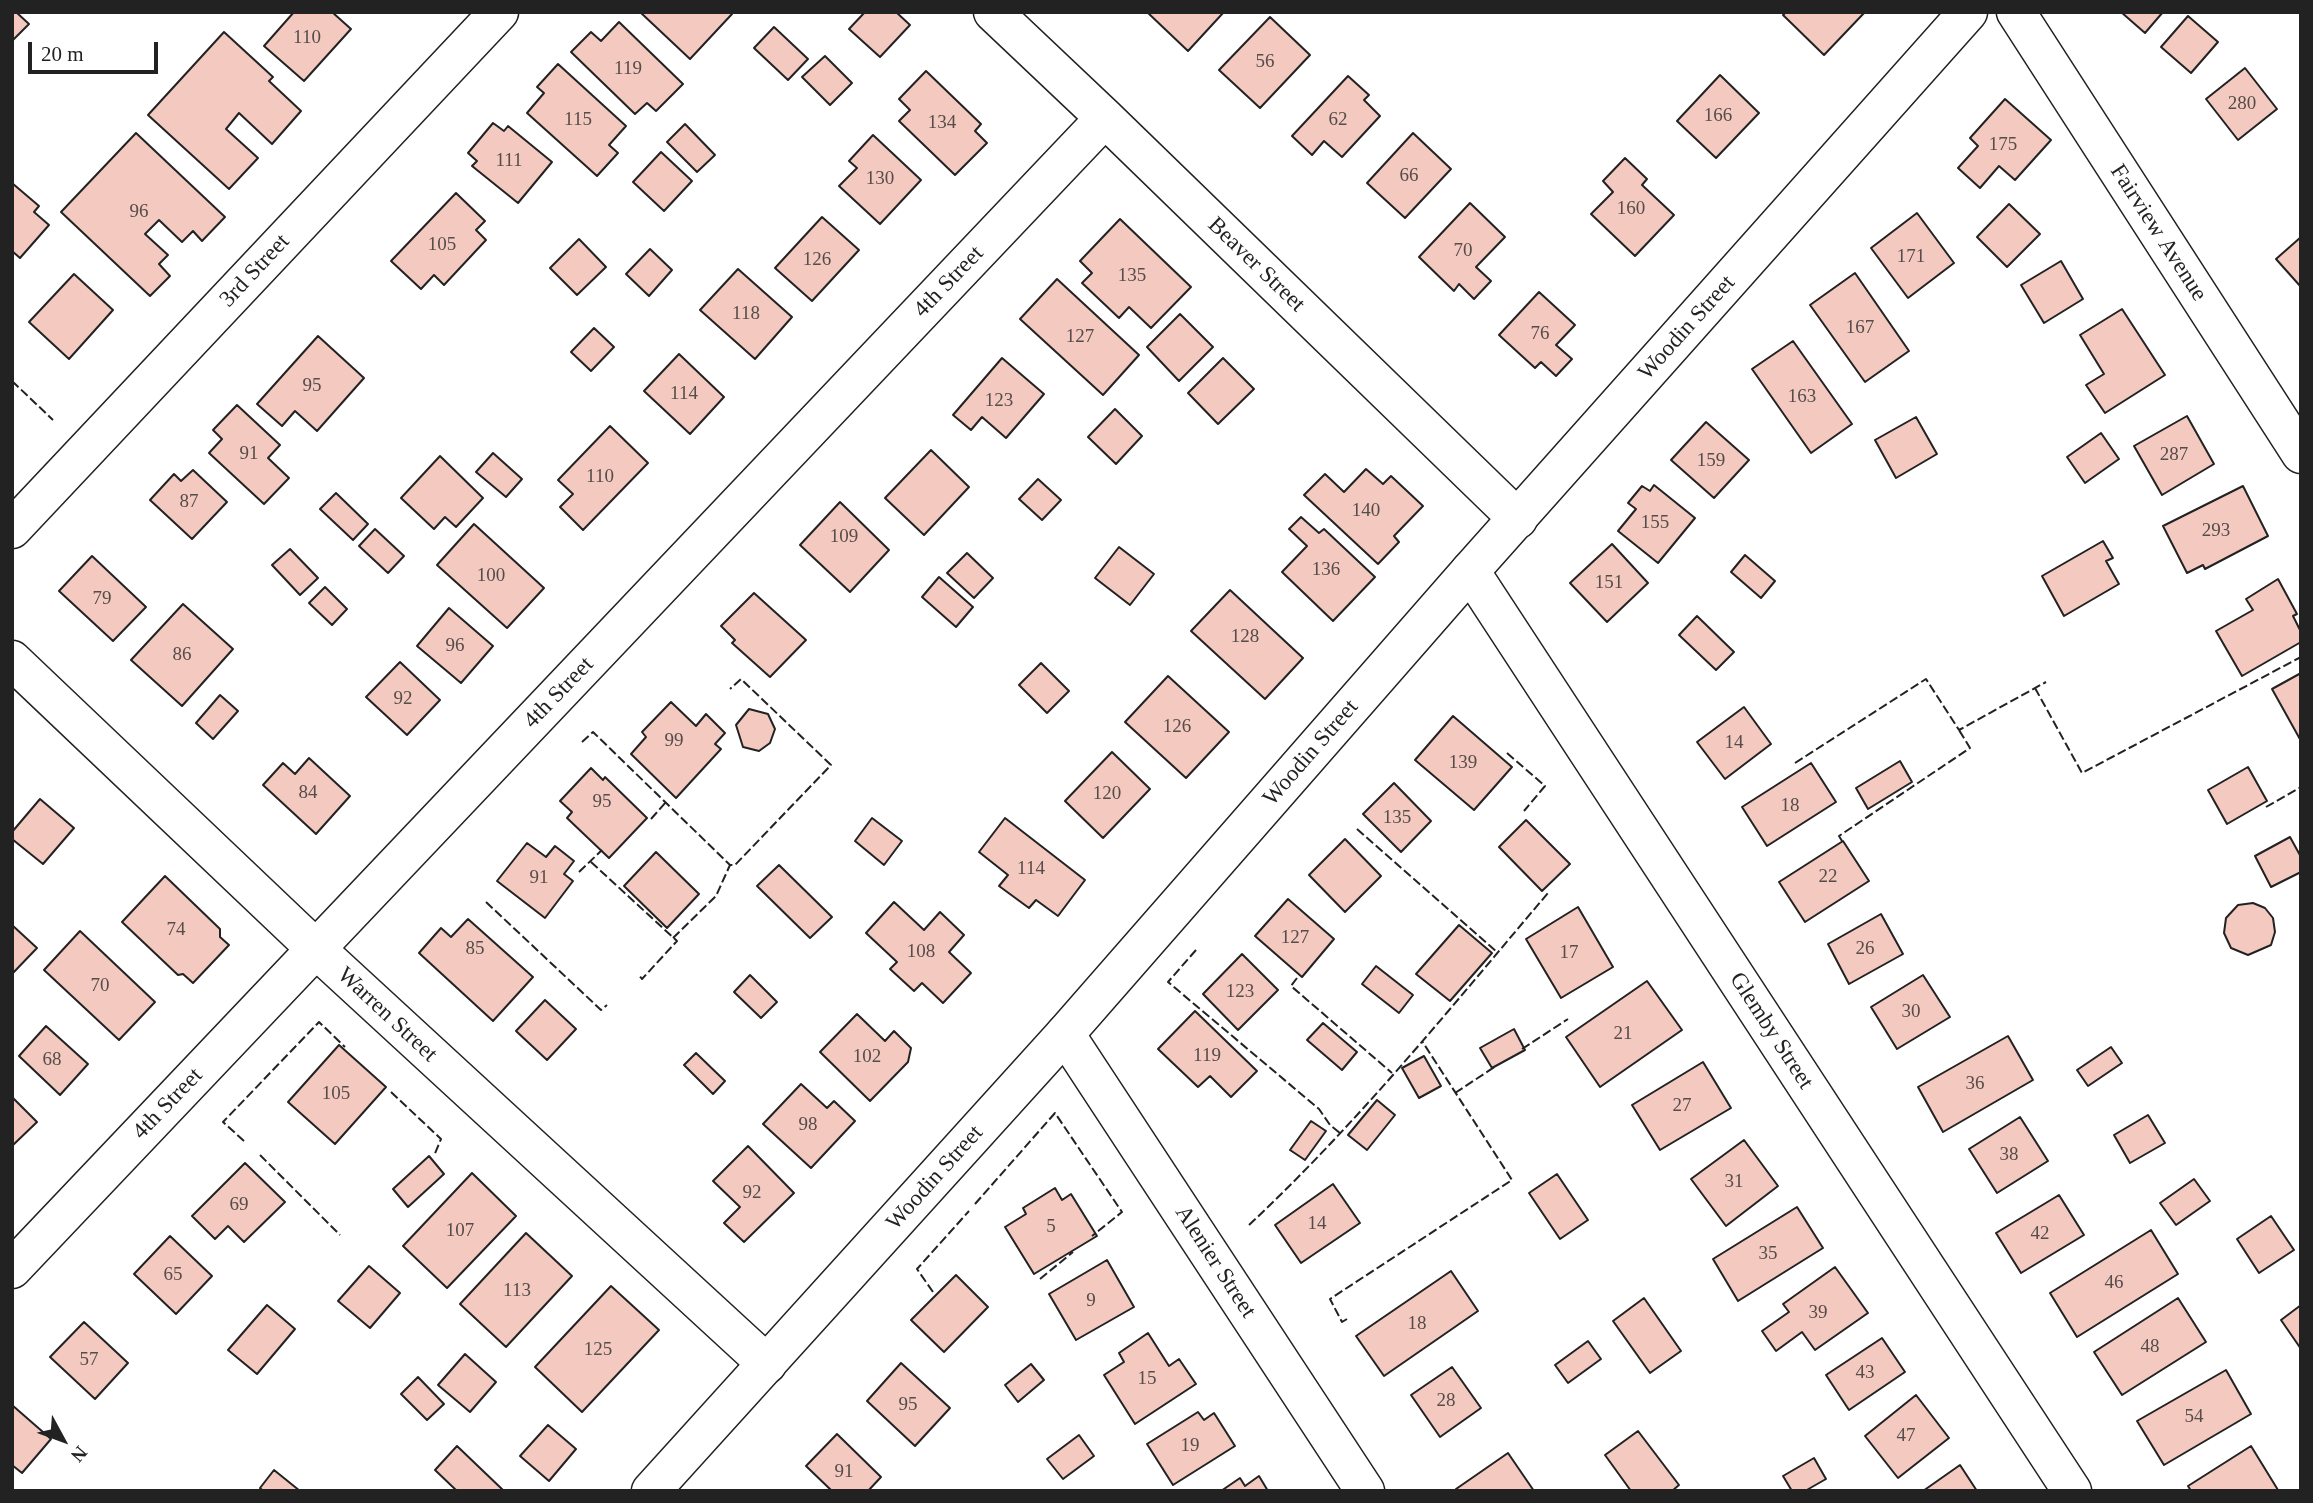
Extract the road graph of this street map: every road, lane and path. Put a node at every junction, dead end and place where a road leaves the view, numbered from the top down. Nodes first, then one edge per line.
1 (499, 12) edge
2 (993, 12) edge
3 (1968, 12) edge
4 (2016, 12) edge
5 (1105, 118) junction
6 (2301, 454) edge
7 (1518, 519) junction
8 (12, 529) edge
9 (1470, 571) junction
10 (12, 660) edge
11 (316, 949) junction
12 (1065, 1034) junction
13 (12, 1269) edge
14 (767, 1364) junction
15 (651, 1491) edge
16 (1365, 1491) edge
17 (2072, 1491) edge

1 - 8 street, 3rd Street
2 - 5 street, Beaver Street
3 - 7 street, Woodin Street
4 - 6 street, Fairview Avenue
5 - 7 street, Beaver Street
5 - 11 street, 4th Street
7 - 9 street, Woodin Street
9 - 12 street, Woodin Street
9 - 17 street, Glemby Street
10 - 11 street, Warren Street
11 - 13 street, 4th Street
11 - 14 street, Warren Street
12 - 14 street, Woodin Street
12 - 16 street, Alenier Street
14 - 15 street, Woodin Street

